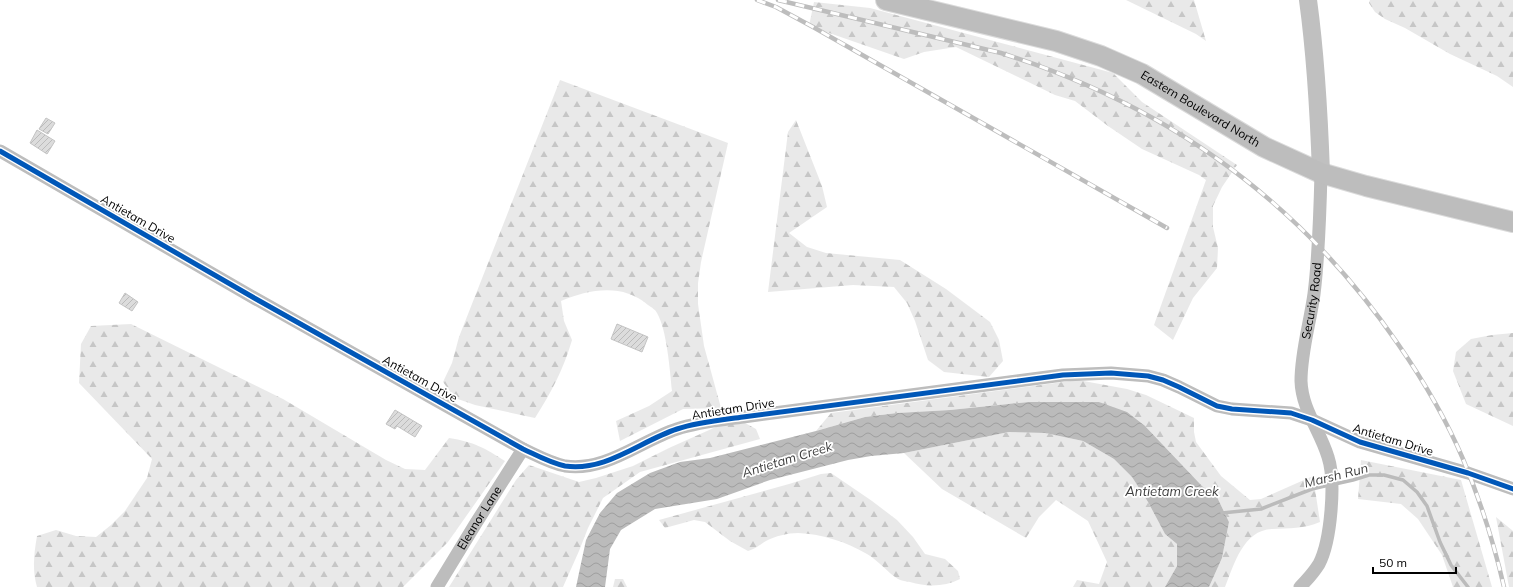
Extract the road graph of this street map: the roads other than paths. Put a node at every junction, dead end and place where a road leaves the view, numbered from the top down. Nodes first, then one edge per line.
1 (886, 0) edge
2 (1308, 0) edge
3 (0, 151) edge
4 (1321, 173) junction
5 (1513, 222) edge
6 (1312, 420) junction
7 (523, 449) junction
8 (1513, 489) edge
9 (437, 587) edge
10 (1300, 587) edge

1 - 4 main road, Eastern Boulevard North
2 - 4 street, Security Road
3 - 7 street, Antietam Drive
4 - 5 main road, Eastern Boulevard North
4 - 6 street, Security Road
6 - 7 street, Antietam Drive
6 - 8 street, Antietam Drive
6 - 10 street, Security Road
7 - 9 street, Eleanor Lane

